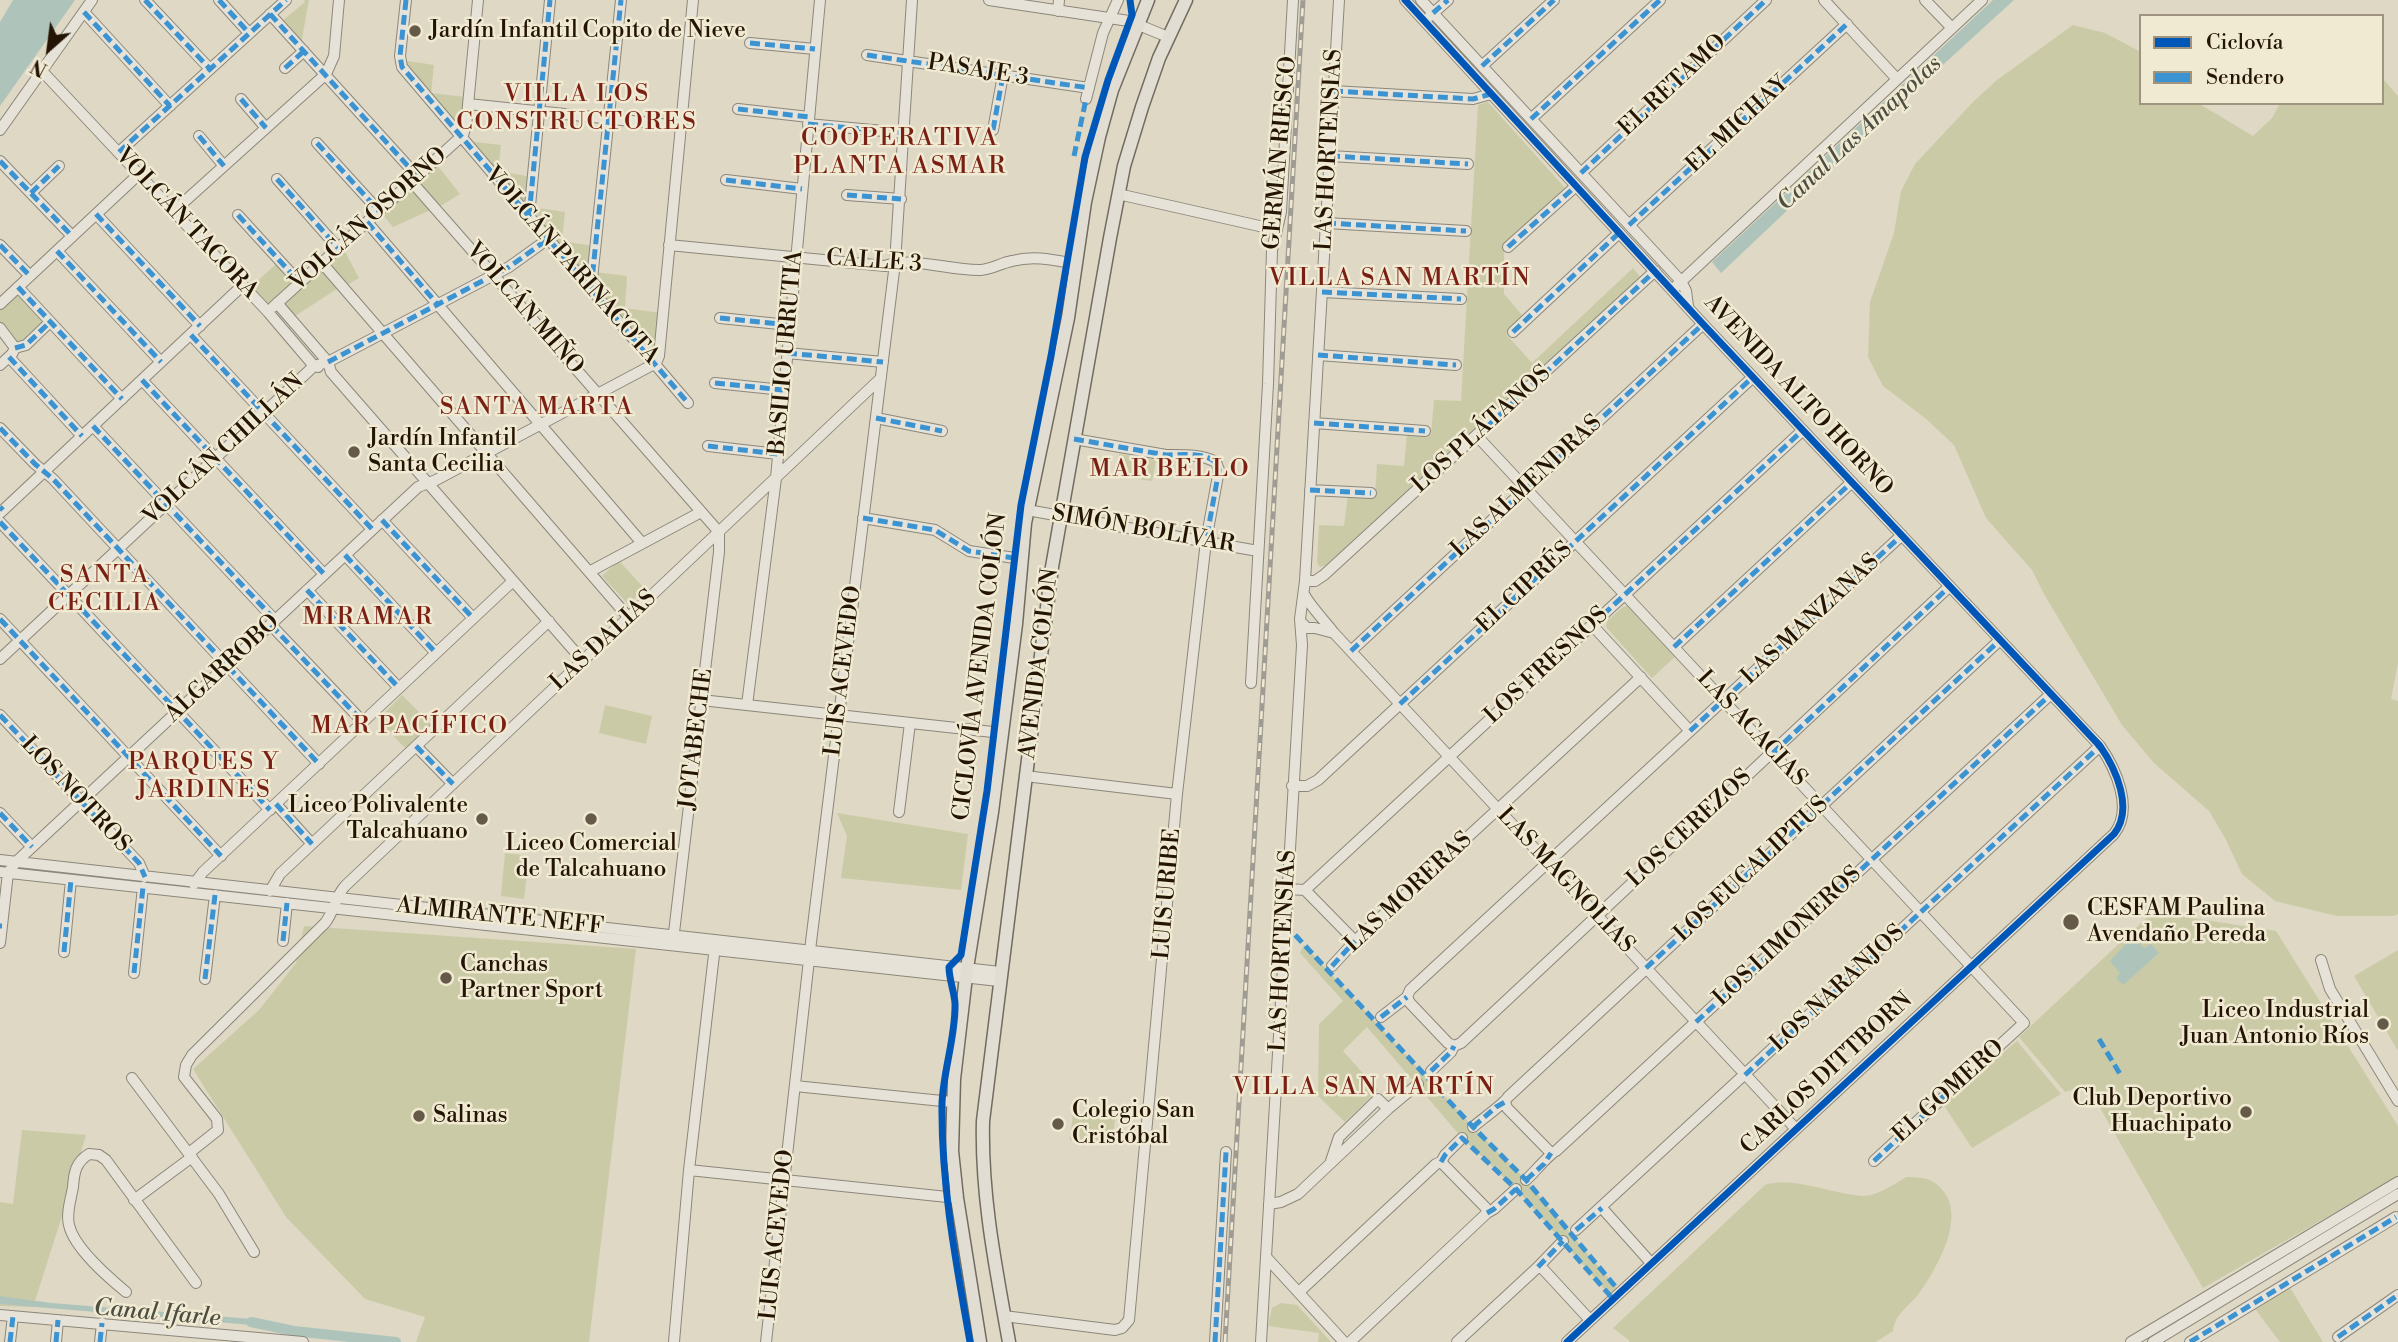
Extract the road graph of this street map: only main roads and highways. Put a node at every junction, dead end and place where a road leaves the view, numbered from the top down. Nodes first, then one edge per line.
1 (1148, 0) edge
2 (1186, 0) edge
3 (980, 1342) edge
4 (1009, 1342) edge

1 - 3 main road, AVENIDA COLÓN
2 - 4 main road, AVENIDA COLÓN

